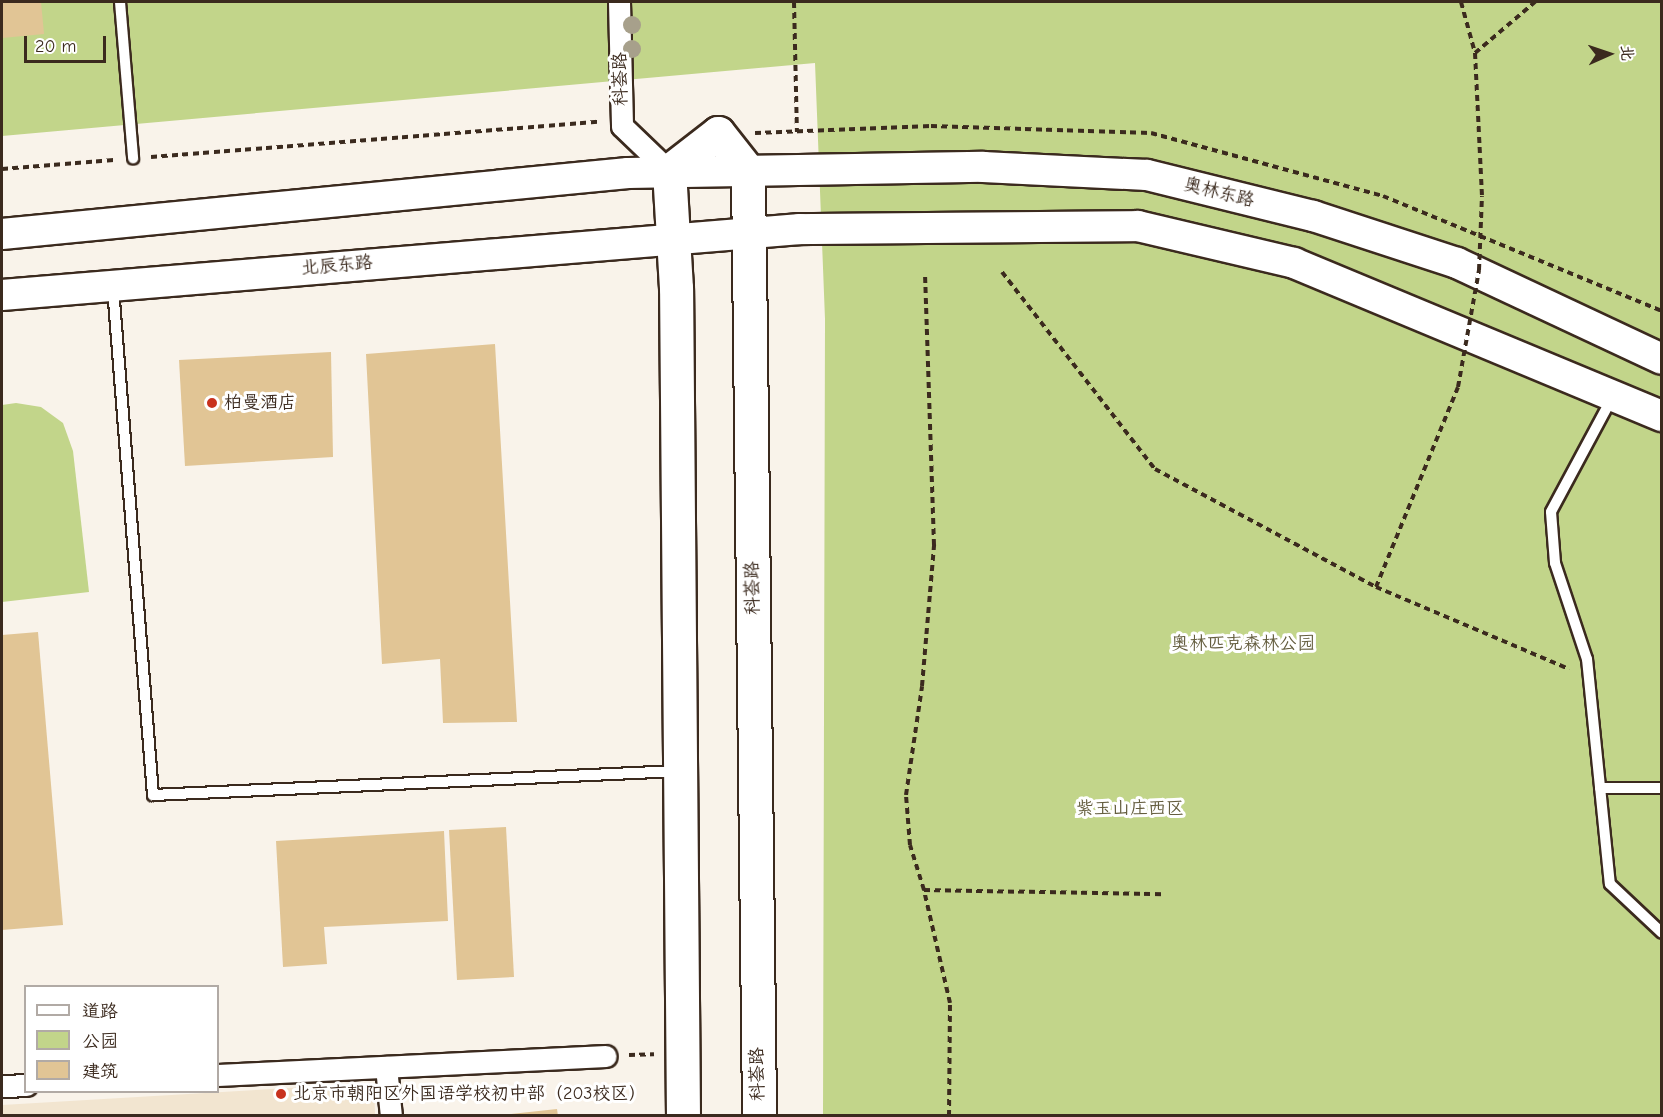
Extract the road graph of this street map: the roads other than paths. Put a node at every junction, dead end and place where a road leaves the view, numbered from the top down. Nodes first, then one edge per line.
1 (120, 2) edge
2 (620, 2) edge
3 (133, 158) dead end
4 (669, 171) junction
5 (748, 171) junction
6 (750, 233) junction
7 (2, 234) edge
8 (673, 239) junction
9 (113, 285) junction
10 (2, 295) edge
11 (1662, 359) edge
12 (1612, 395) junction
13 (1662, 416) edge
14 (680, 770) junction
15 (1600, 788) junction
16 (1662, 788) edge
17 (1662, 933) edge
18 (606, 1056) road end
19 (386, 1067) junction
20 (219, 1075) edge
21 (24, 1085) edge
22 (2, 1086) edge
23 (391, 1116) edge
24 (683, 1116) edge
25 (759, 1116) edge

1 - 3 lane
2 - 4 street, 科荟路
4 - 5 main road
4 - 7 main road
4 - 8 main road
5 - 6 main road, 科荟路
5 - 11 main road, 奥林东路
6 - 8 main road, 北辰东路
6 - 12 main road
6 - 25 main road, 科荟路
8 - 9 main road, 北辰东路
8 - 14 main road
9 - 10 main road, 北辰东路
9 - 14 lane
12 - 13 main road
12 - 15 lane
14 - 24 main road
15 - 16 lane
15 - 17 lane
18 - 19 street
19 - 20 street
19 - 23 street
21 - 22 street

